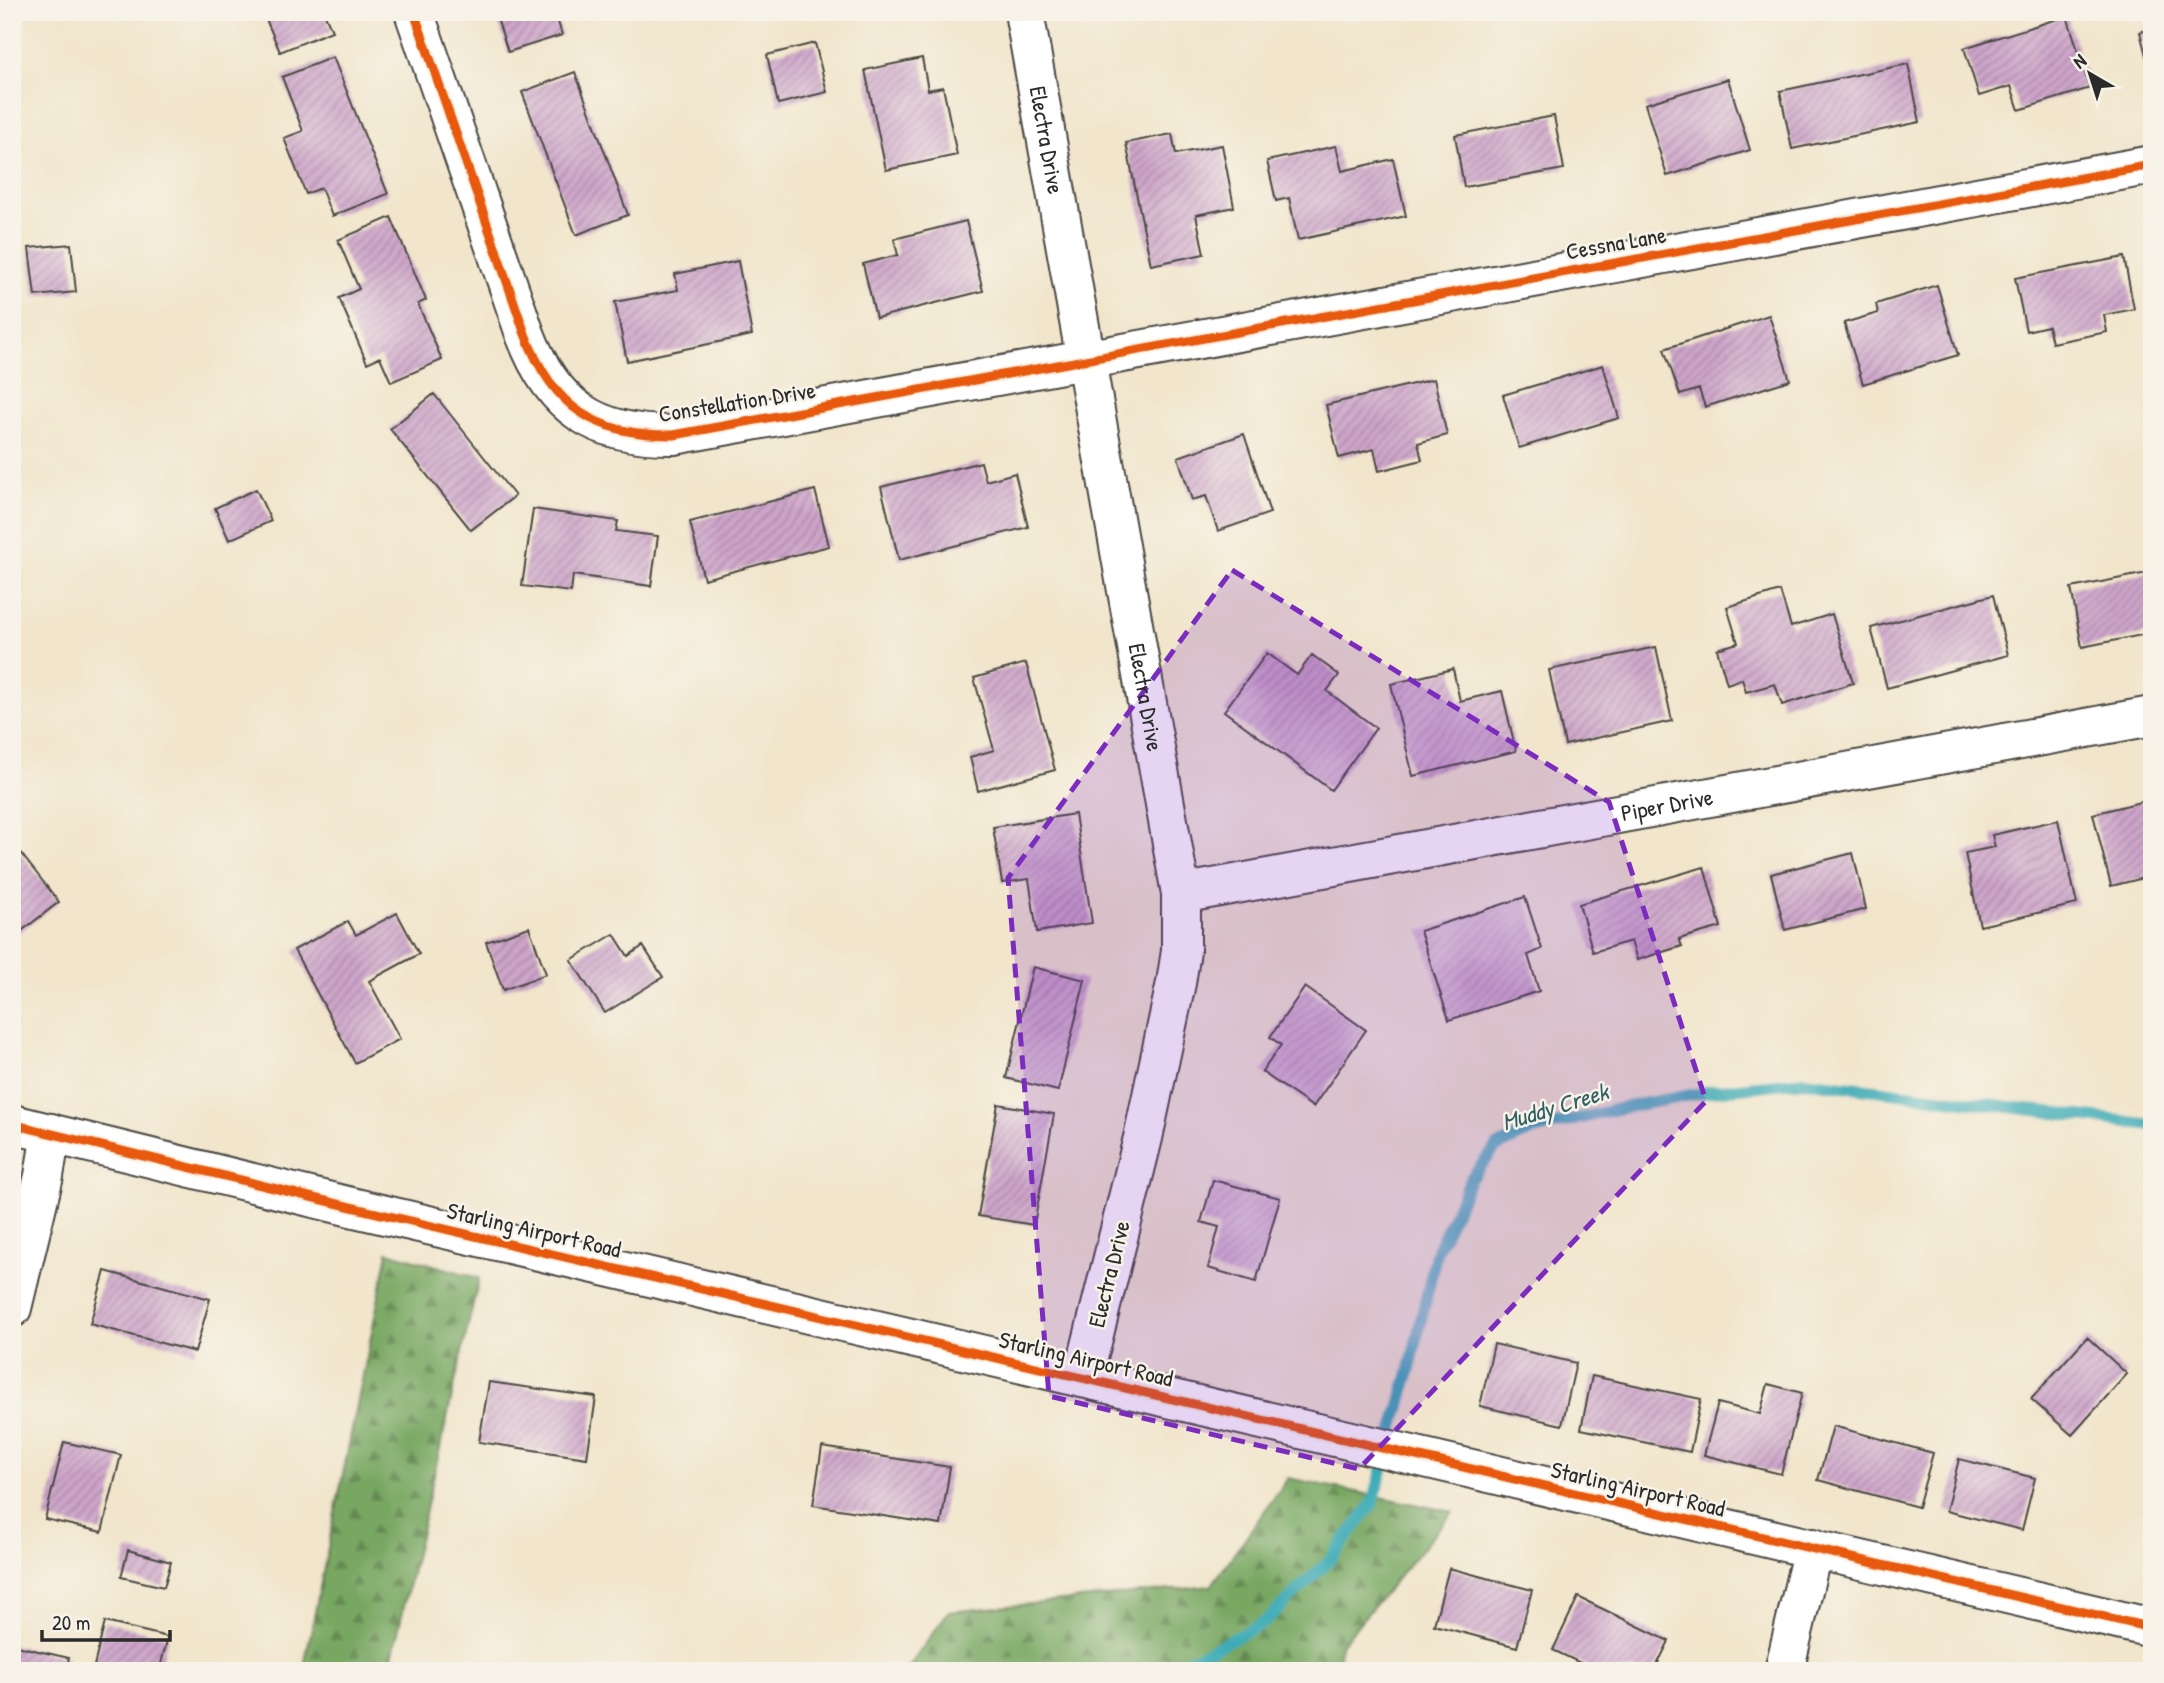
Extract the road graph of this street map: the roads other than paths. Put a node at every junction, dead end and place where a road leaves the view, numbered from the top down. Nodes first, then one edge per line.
1 (414, 12) edge
2 (1024, 12) edge
3 (2152, 165) edge
4 (1087, 359) junction
5 (2152, 716) edge
6 (1181, 894) junction
7 (12, 1124) edge
8 (51, 1133) junction
9 (12, 1308) edge
10 (1083, 1378) junction
11 (1813, 1548) junction
12 (2152, 1628) edge
13 (1784, 1671) edge

1 - 4 street, Constellation Drive
2 - 4 street, Electra Drive
3 - 4 street, Cessna Lane
4 - 6 street, Electra Drive
5 - 6 street, Piper Drive
6 - 10 street, Electra Drive
7 - 8 street, Starling Airport Road
8 - 9 street
8 - 10 street, Starling Airport Road
10 - 11 street, Starling Airport Road
11 - 12 street, Starling Airport Road
11 - 13 street

